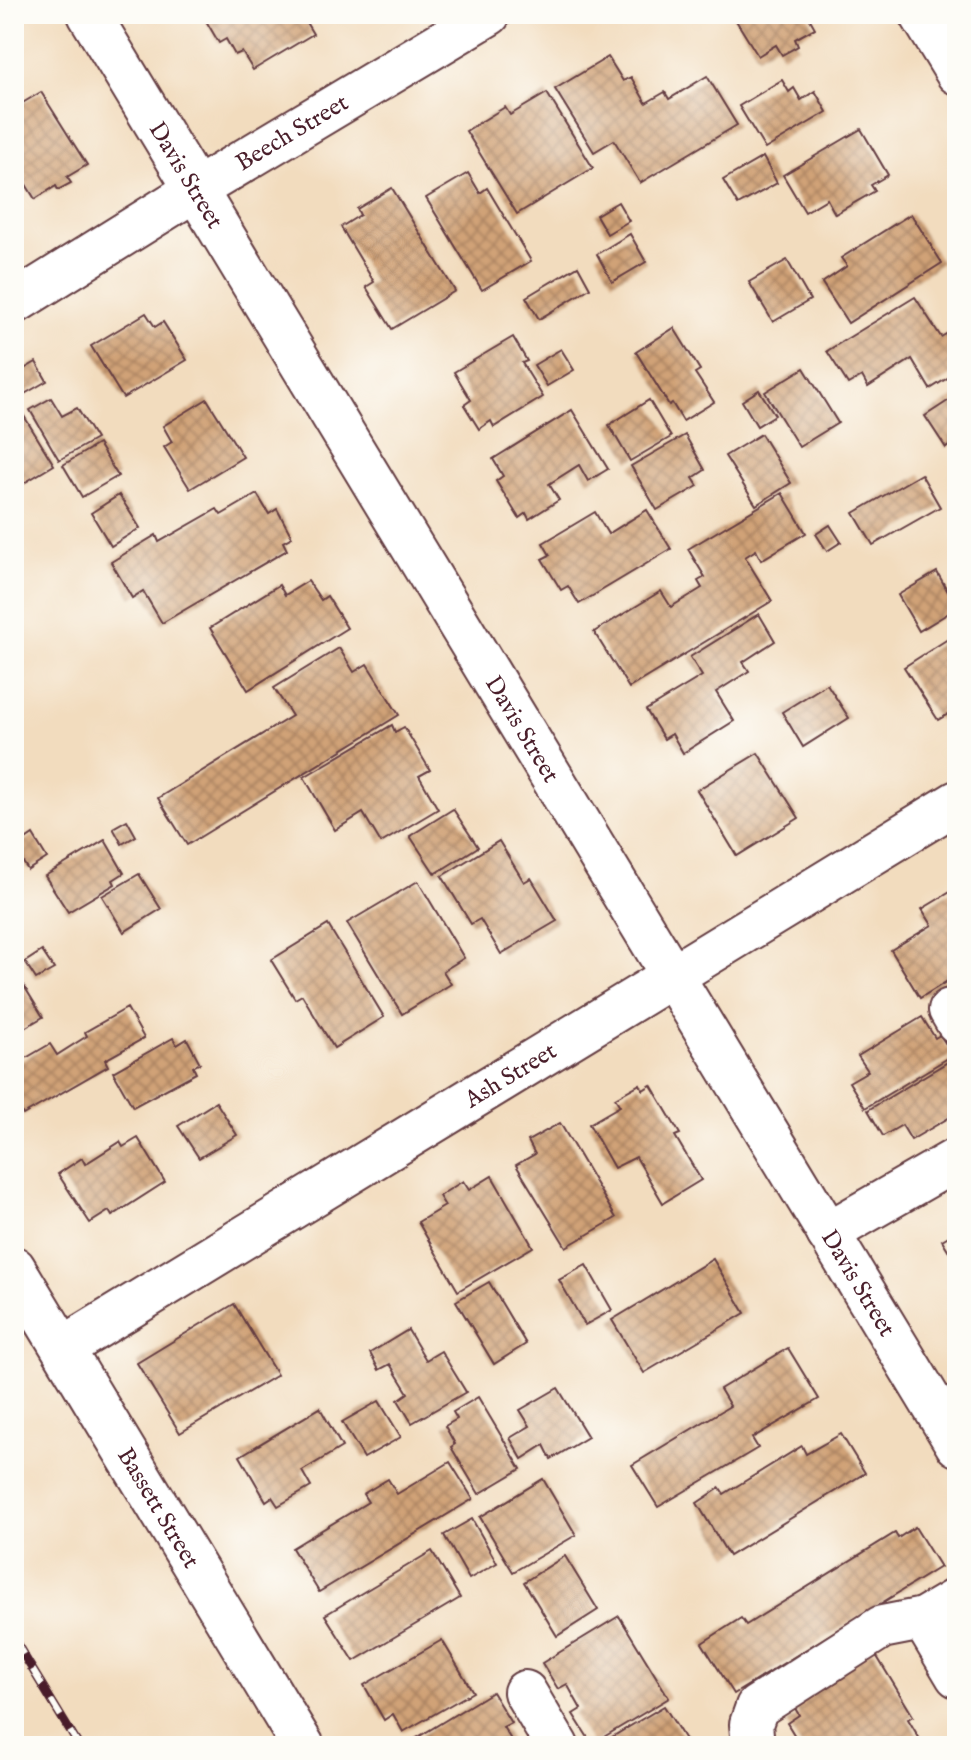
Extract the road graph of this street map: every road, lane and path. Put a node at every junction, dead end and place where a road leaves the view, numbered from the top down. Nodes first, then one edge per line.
1 (89, 14) edge
2 (489, 14) edge
3 (921, 14) edge
4 (957, 73) edge
5 (195, 190) junction
6 (14, 303) edge
7 (957, 802) edge
8 (672, 976) junction
9 (957, 1159) edge
10 (828, 1233) junction
11 (14, 1268) edge
12 (63, 1348) junction
13 (957, 1445) edge
14 (940, 1609) edge
15 (957, 1676) edge
16 (525, 1692) dead end
17 (303, 1746) edge
18 (557, 1746) edge
19 (753, 1746) edge

1 - 5 street, Davis Street
2 - 5 street, Beech Street
3 - 4 street
5 - 6 street, Beech Street
5 - 8 street, Davis Street
7 - 8 street, Ash Street
8 - 10 street, Davis Street
8 - 12 street, Ash Street
9 - 10 street
10 - 13 street, Davis Street
11 - 12 street, Bassett Street
12 - 17 street, Bassett Street
14 - 15 street
14 - 19 street
16 - 18 street

